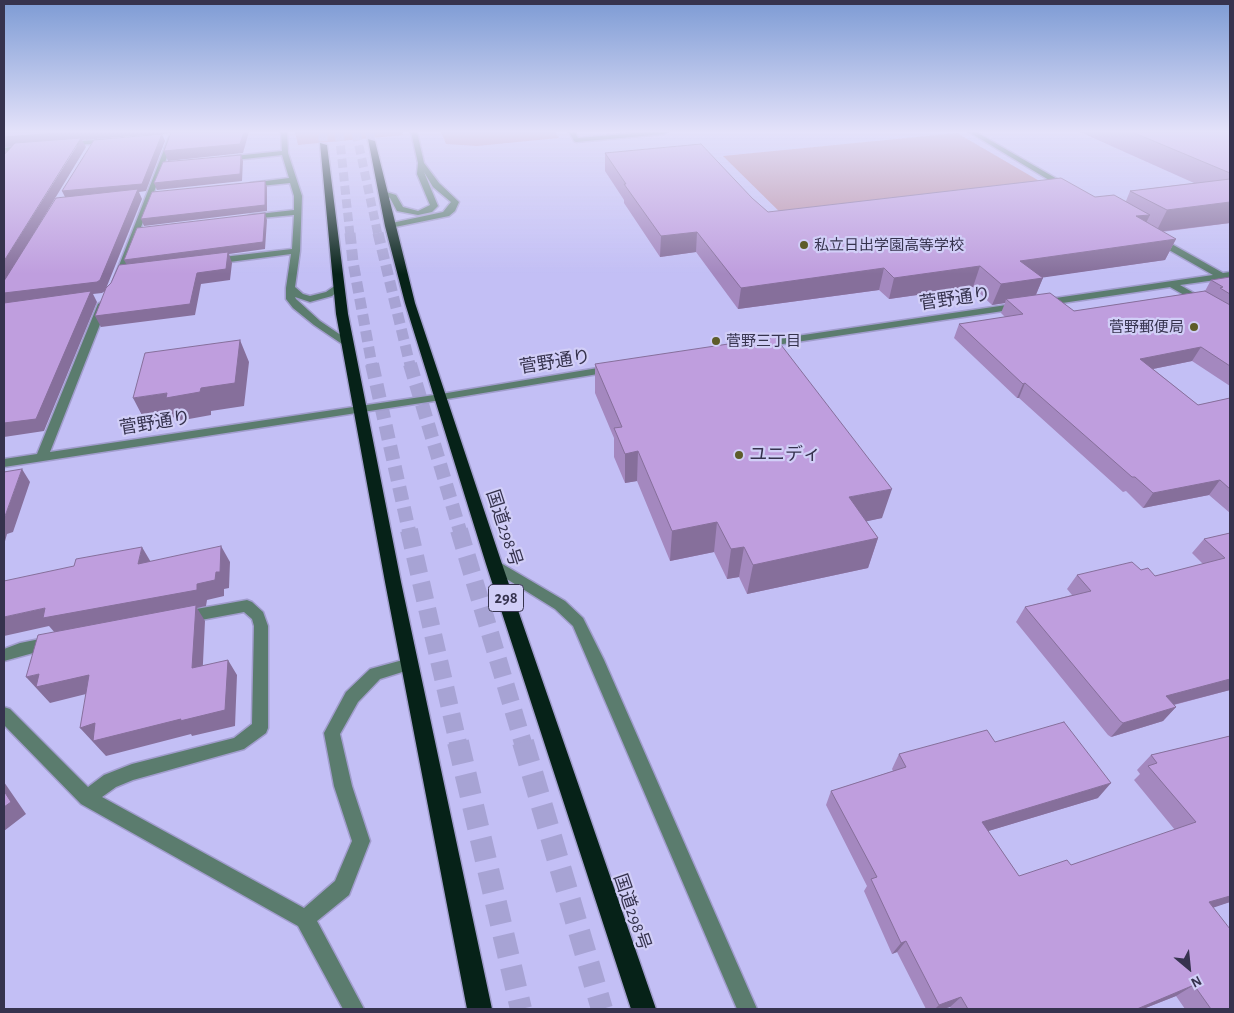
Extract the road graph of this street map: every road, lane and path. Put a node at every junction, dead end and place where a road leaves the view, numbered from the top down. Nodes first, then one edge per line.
1 (158, 179) edge
2 (327, 179) edge
3 (380, 179) edge
4 (422, 179) edge
5 (432, 179) edge
6 (1053, 179) edge
7 (294, 180) joint
8 (246, 185) edge
9 (1075, 192) edge
10 (383, 193) junction
11 (298, 212) junction
12 (240, 218) edge
13 (390, 226) junction
14 (1152, 236) edge
15 (296, 251) junction
16 (208, 262) edge
17 (1226, 276) edge
18 (1172, 284) junction
19 (290, 288) junction
20 (339, 288) junction
21 (111, 293) edge
22 (96, 299) dead end
23 (1230, 318) edge
24 (348, 344) junction
25 (751, 346) edge
26 (625, 366) edge
27 (441, 397) junction
28 (360, 409) junction
29 (42, 457) junction
30 (4, 462) edge
31 (494, 564) junction
32 (171, 620) edge
33 (67, 640) edge
34 (4, 655) edge
35 (410, 664) junction
36 (4, 714) edge
37 (87, 798) junction
38 (305, 919) junction
39 (354, 1009) edge
40 (480, 1009) edge
41 (644, 1009) edge
42 (747, 1009) edge

1 - 21 street
2 - 20 highway
3 - 10 highway, 国道298号 / 298
4 - 10 street
5 - 13 street
6 - 9 street
7 - 8 street
7 - 11 street
10 - 13 highway, 国道298号 / 298
11 - 12 street
11 - 15 street
13 - 27 highway, 国道298号 / 298
14 - 17 street
15 - 16 street
15 - 19 street
17 - 18 street, 菅野通り
18 - 23 street
18 - 25 street, 菅野通り
19 - 20 street
19 - 24 street
20 - 24 highway
22 - 29 street
24 - 28 highway
26 - 27 street, 菅野通り
27 - 28 street, 菅野通り
27 - 31 highway, 国道298号 / 298
28 - 29 street, 菅野通り
28 - 35 highway
29 - 30 street, 菅野通り
31 - 41 highway, 国道298号 / 298
31 - 42 street
32 - 37 street
33 - 34 street
35 - 38 street
35 - 40 highway
36 - 37 street
37 - 38 street
38 - 39 street

